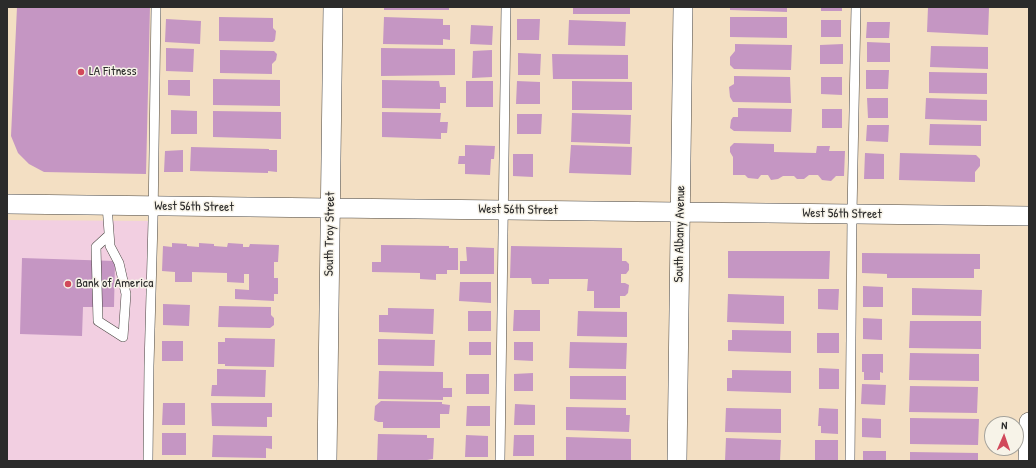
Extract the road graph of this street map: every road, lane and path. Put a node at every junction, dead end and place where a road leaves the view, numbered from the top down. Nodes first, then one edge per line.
1 (156, 7) edge
2 (333, 7) edge
3 (506, 7) edge
4 (684, 7) edge
5 (856, 7) edge
6 (7, 204) edge
7 (108, 205) junction
8 (153, 206) junction
9 (330, 208) junction
10 (503, 210) junction
11 (681, 212) junction
12 (852, 214) junction
13 (1029, 216) edge
14 (109, 235) junction
15 (1029, 422) edge
16 (148, 461) edge
17 (327, 461) edge
18 (500, 461) edge
19 (677, 461) edge
20 (850, 461) edge
21 (1028, 461) edge

1 - 8 lane
2 - 9 street, South Troy Street
3 - 10 lane
4 - 11 street, South Albany Avenue
5 - 12 lane
6 - 7 street, West 56th Street
7 - 8 street, West 56th Street
7 - 14 lane
8 - 9 street, West 56th Street
8 - 16 lane
9 - 10 street, West 56th Street
9 - 17 street, South Troy Street
10 - 11 street, West 56th Street
10 - 18 lane
11 - 12 street, West 56th Street
11 - 19 street, South Albany Avenue
12 - 13 street, West 56th Street
12 - 20 lane
14 - 14 lane
15 - 21 street

